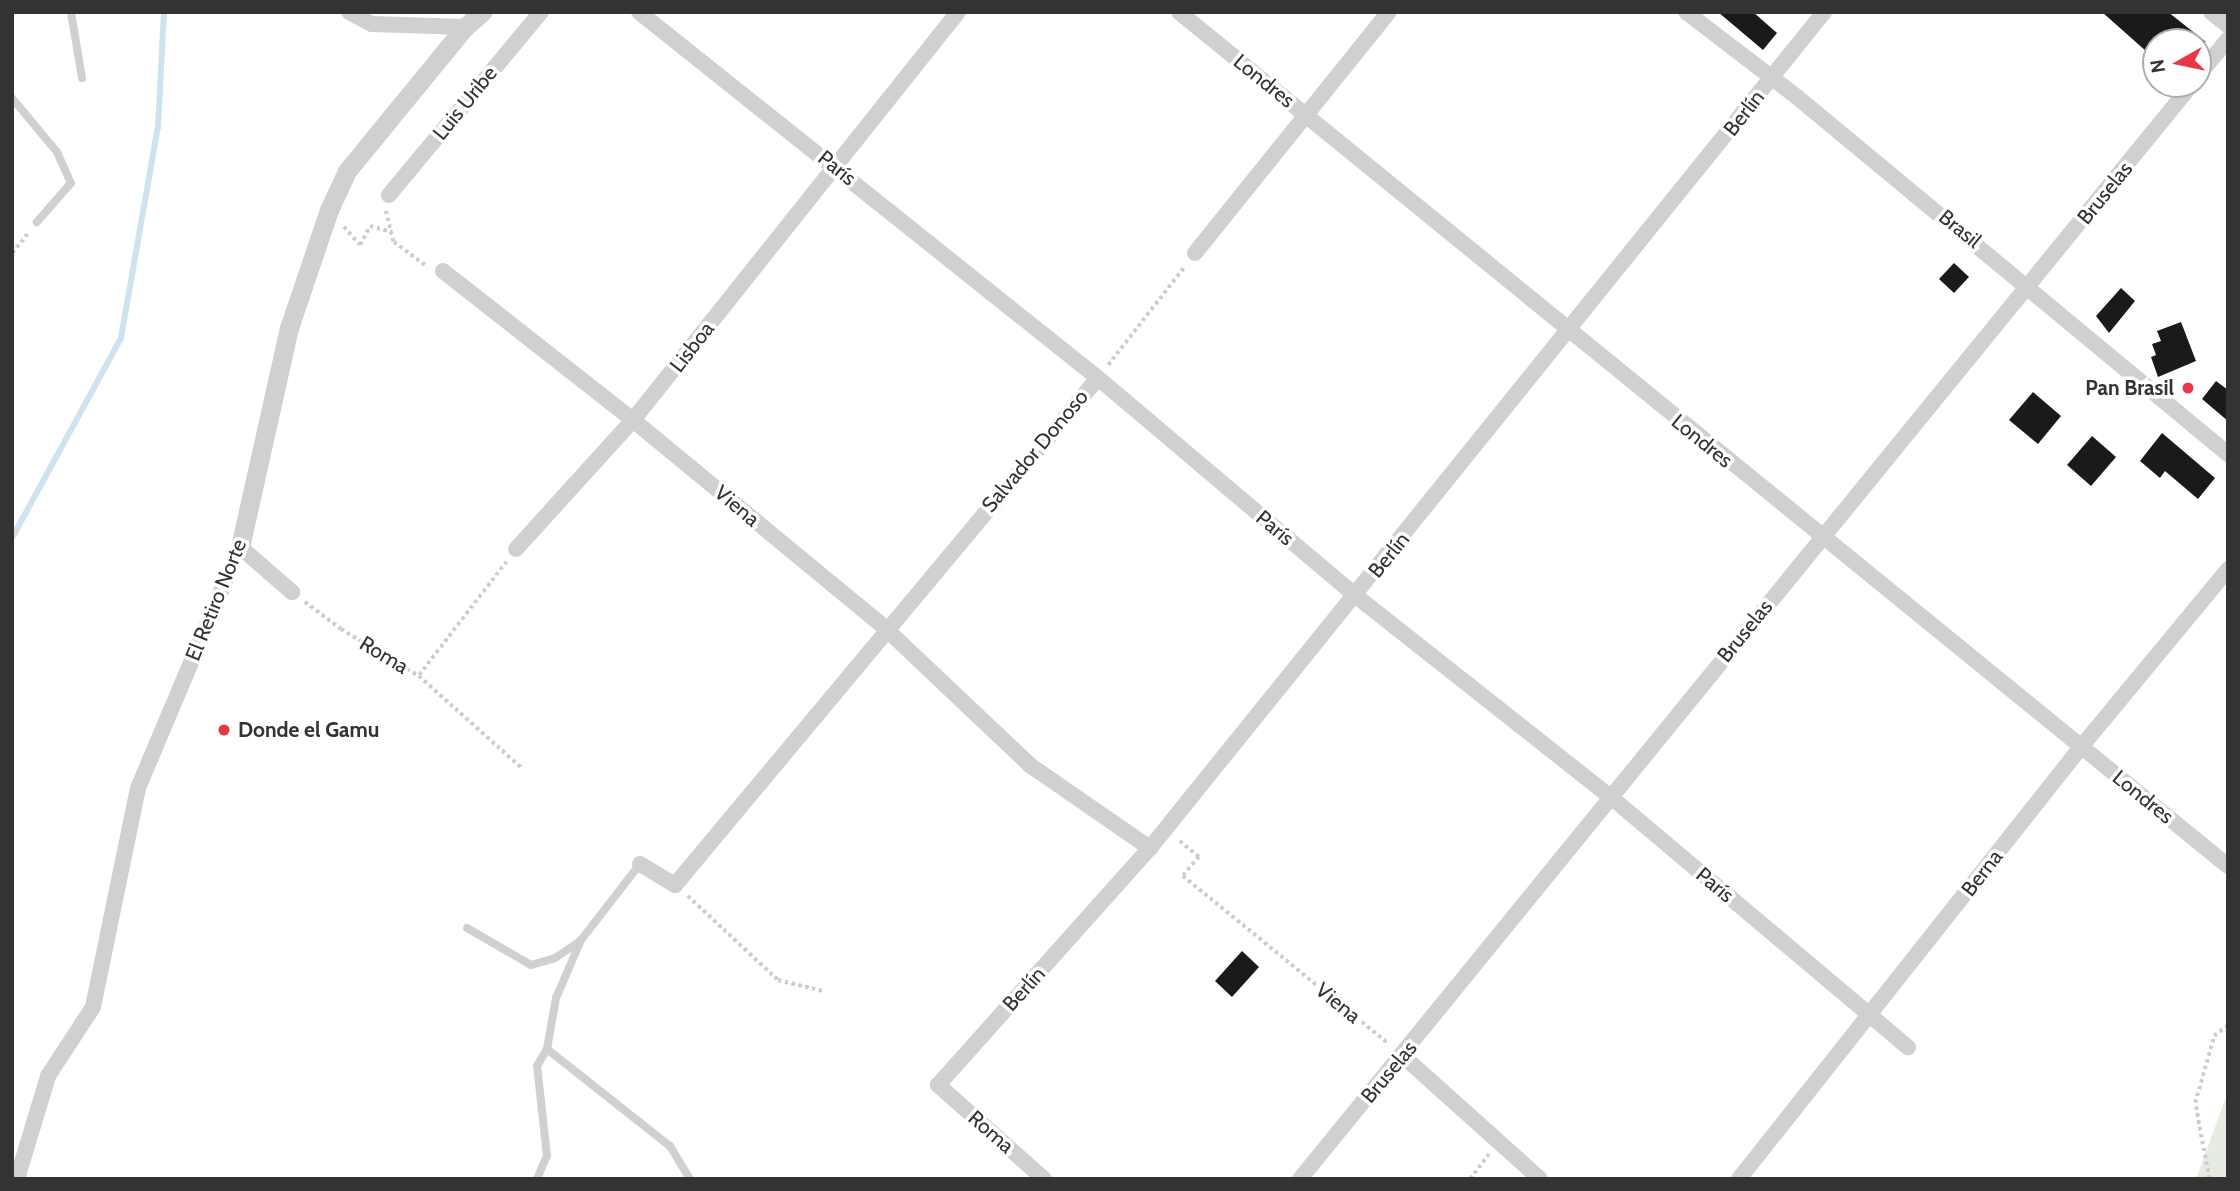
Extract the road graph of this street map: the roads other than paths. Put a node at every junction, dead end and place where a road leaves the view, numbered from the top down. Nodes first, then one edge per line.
1 (71, 12) edge
2 (349, 12) edge
3 (482, 12) edge
4 (541, 12) edge
5 (639, 12) edge
6 (958, 12) edge
7 (1179, 12) edge
8 (1389, 12) edge
9 (1686, 12) edge
10 (1824, 12) edge
11 (2211, 12) edge
12 (2228, 26) edge
13 (465, 27) junction
14 (2228, 39) edge
15 (2212, 59) edge
16 (82, 78) dead end
17 (1771, 79) junction
18 (12, 98) edge
19 (2181, 98) edge
20 (1304, 113) junction
21 (835, 166) junction
22 (389, 195) dead end
23 (37, 222) road end
24 (1195, 253) road end
25 (443, 271) road end
26 (2029, 286) junction
27 (1569, 333) junction
28 (1098, 378) junction
29 (634, 420) junction
30 (2228, 454) edge
31 (1820, 537) junction
32 (240, 547) junction
33 (516, 549) road end
34 (2228, 569) edge
35 (292, 592) road end
36 (1356, 596) junction
37 (885, 628) junction
38 (2081, 747) junction
39 (1612, 798) junction
40 (1150, 848) junction
41 (640, 864) joint
42 (2228, 866) edge
43 (467, 928) dead end
44 (581, 940) junction
45 (1870, 1016) junction
46 (1908, 1047) dead end
47 (547, 1049) junction
48 (1403, 1056) junction
49 (938, 1085) joint
50 (17, 1179) edge
51 (537, 1179) edge
52 (690, 1179) edge
53 (1044, 1179) edge
54 (1300, 1179) edge
55 (1540, 1179) edge
56 (1739, 1179) edge

1 - 16 lane
2 - 13 street
3 - 13 street, El Retiro Norte
4 - 22 street, Luis Uribe
5 - 21 street, París
6 - 21 street, Lisboa
7 - 20 street, Londres
8 - 20 street
9 - 17 street, Brasil
10 - 17 street, Berlín
11 - 12 street
13 - 32 street, El Retiro Norte
14 - 15 street
17 - 26 street, Brasil
17 - 27 street, Berlín
18 - 23 lane
19 - 26 street, Bruselas
20 - 24 street
20 - 27 street, Londres
21 - 28 street, París
21 - 29 street, Lisboa
25 - 29 street, Viena
26 - 30 street, Brasil
26 - 31 street, Bruselas
27 - 31 street, Londres
27 - 36 street, Berlín
28 - 36 street, París
28 - 37 street, Salvador Donoso
29 - 33 street, Lisboa
29 - 37 street, Viena
31 - 38 street, Londres
31 - 39 street, Bruselas
32 - 35 street
32 - 50 street, El Retiro Norte
34 - 38 street, Berna
36 - 39 street, París
36 - 40 street, Berlín
37 - 40 street, Viena
37 - 41 street, Salvador Donoso
38 - 42 street, Londres
38 - 45 street, Berna
39 - 45 street, París
39 - 48 street, Bruselas
40 - 49 street, Berlín
41 - 44 lane
43 - 44 lane
44 - 47 lane
45 - 46 street, París
45 - 56 street, Berna
47 - 51 lane
47 - 52 lane
48 - 54 street, Bruselas
48 - 55 street
49 - 53 street, Roma

